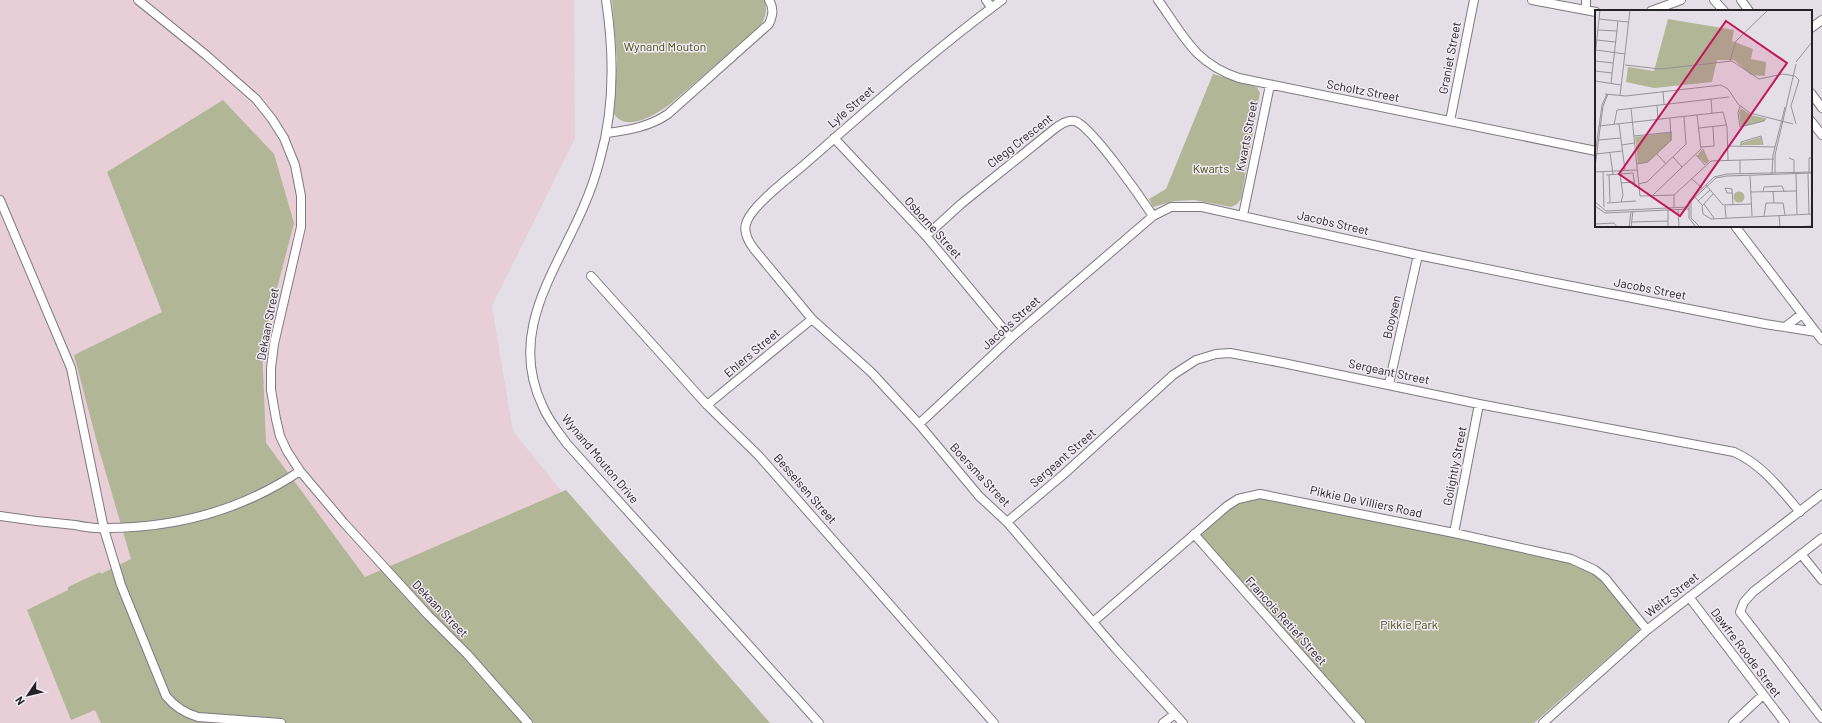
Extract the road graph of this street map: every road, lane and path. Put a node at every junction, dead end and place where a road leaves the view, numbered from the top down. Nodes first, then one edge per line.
1 (138, 0) edge
2 (606, 0) edge
3 (769, 0) edge
4 (986, 0) edge
5 (1002, 0) edge
6 (1158, 0) edge
7 (1474, 0) edge
8 (1532, 0) edge
9 (1586, 0) edge
10 (1681, 0) edge
11 (1714, 0) edge
12 (1741, 0) edge
13 (992, 7) junction
14 (1586, 10) junction
15 (1654, 10) edge
16 (1723, 10) edge
17 (1748, 10) edge
18 (1595, 12) edge
19 (1822, 20) edge
20 (1812, 27) edge
21 (1270, 85) junction
22 (1812, 94) edge
23 (1822, 108) edge
24 (1450, 121) junction
25 (1812, 122) edge
26 (607, 133) junction
27 (1822, 135) edge
28 (834, 138) junction
29 (1595, 151) edge
30 (0, 200) edge
31 (1243, 215) junction
32 (1153, 216) junction
33 (1736, 227) edge
34 (926, 236) junction
35 (754, 249) joint
36 (1418, 255) junction
37 (591, 276) dead end
38 (1802, 314) junction
39 (812, 318) junction
40 (1786, 327) junction
41 (1816, 332) junction
42 (1011, 338) junction
43 (1822, 340) edge
44 (1388, 384) junction
45 (1479, 404) junction
46 (707, 405) junction
47 (919, 424) junction
48 (300, 471) junction
49 (1822, 494) edge
50 (1800, 512) junction
51 (0, 516) edge
52 (1007, 522) junction
53 (104, 529) junction
54 (1454, 532) junction
55 (1194, 534) junction
56 (1822, 538) edge
57 (1801, 554) junction
58 (1822, 580) edge
59 (1689, 598) junction
60 (1093, 622) junction
61 (1648, 630) junction
62 (1763, 695) junction
63 (1175, 714) junction
64 (1822, 717) edge
65 (281, 723) edge
66 (528, 723) edge
67 (819, 723) edge
68 (994, 723) edge
69 (1163, 723) edge
70 (1183, 723) edge
71 (1361, 723) edge
72 (1543, 723) edge
73 (1733, 723) edge
74 (1785, 723) edge

1 - 48 street, Dekaan Street
2 - 26 street, Wynand Mouton Drive
3 - 26 street
4 - 13 street
5 - 13 street, Lyle Street
6 - 21 street, Scholtz Street
7 - 24 street, Graniet Street
8 - 14 street
9 - 14 street
10 - 15 street
11 - 16 street
12 - 17 street
13 - 28 street, Lyle Street
14 - 18 street
19 - 20 street
21 - 24 street, Scholtz Street
21 - 31 street, Kwarts Street
22 - 23 street
24 - 29 street, Scholtz Street
25 - 27 street
26 - 67 street, Wynand Mouton Drive
28 - 34 street, Osborne Street
28 - 35 street, Lyle Street
30 - 53 street
31 - 32 street, Jacobs Street
31 - 36 street, Jacobs Street
32 - 34 street, Clegg Crescent
32 - 42 street, Jacobs Street
33 - 38 street
34 - 42 street, Osborne Street
35 - 39 street, Boersma Street
36 - 40 street, Jacobs Street
36 - 44 street, Booysen
37 - 46 street, Besselsen Street
38 - 40 street
38 - 41 street
39 - 46 street, Ehlers Street
39 - 47 street, Boersma Street
40 - 41 street, Jacobs Street
41 - 43 street
42 - 47 street, Jacobs Street
44 - 45 street, Sergeant Street
44 - 52 street, Sergeant Street
45 - 50 street, Sergeant Street
45 - 54 street, Golightly Street
46 - 68 street, Besselsen Street
47 - 52 street, Boersma Street
48 - 53 street
48 - 66 street, Dekaan Street
49 - 50 street, Weitz Street
50 - 59 street, Weitz Street
51 - 53 street
52 - 60 street, Boersma Street
53 - 65 street
54 - 55 street, Pikkie De Villiers Road
54 - 61 street, Pikkie De Villiers Road
55 - 60 street, Pikkie De Villiers Road
55 - 71 street, Francois Retief Street
56 - 57 street
57 - 58 street
57 - 64 street
59 - 61 street, Weitz Street
59 - 62 street, Dawfre Roode Street
60 - 63 street, Boersma Street
61 - 72 street, Weitz Street
62 - 73 street
62 - 74 street, Dawfre Roode Street
63 - 69 street
63 - 70 street, Boersma Street

